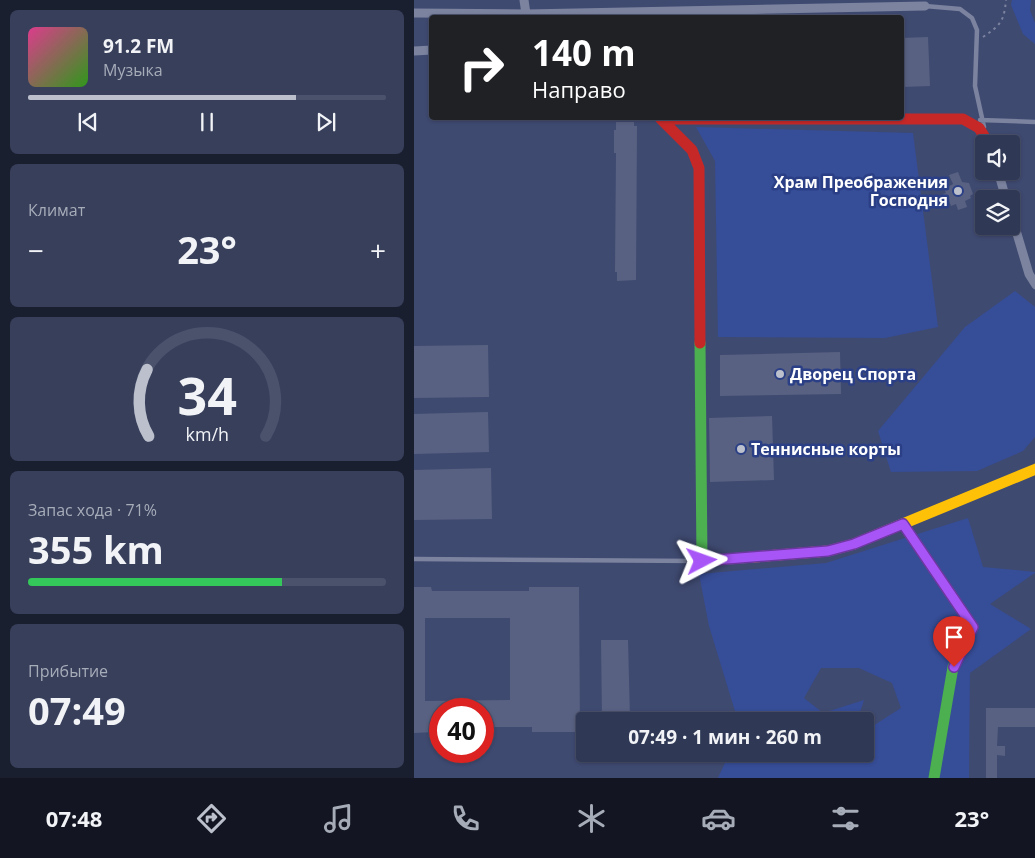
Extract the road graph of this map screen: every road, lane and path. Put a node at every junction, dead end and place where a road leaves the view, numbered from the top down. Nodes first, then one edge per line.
1 (524, 0) edge
2 (1006, 0) edge
3 (925, 6) joint
4 (414, 13) edge
5 (526, 14) junction
6 (977, 41) junction
7 (429, 50) edge
8 (414, 51) edge
9 (904, 119) edge
10 (964, 119) junction
11 (663, 120) edge
12 (982, 120) junction
13 (1035, 122) edge
14 (985, 135) edge
15 (987, 135) edge
16 (1017, 235) edge
17 (1035, 284) edge
18 (1035, 469) edge
19 (903, 524) junction
20 (414, 559) edge
21 (702, 561) junction
22 (934, 778) edge

1 - 5 street
2 - 6 path
3 - 5 street
3 - 6 lane
4 - 5 street
6 - 12 lane
7 - 8 street
9 - 10 street
10 - 12 lane
10 - 14 street
11 - 21 street
12 - 13 lane
12 - 15 lane
16 - 17 street
18 - 19 street
19 - 21 street
19 - 22 street
20 - 21 lane

